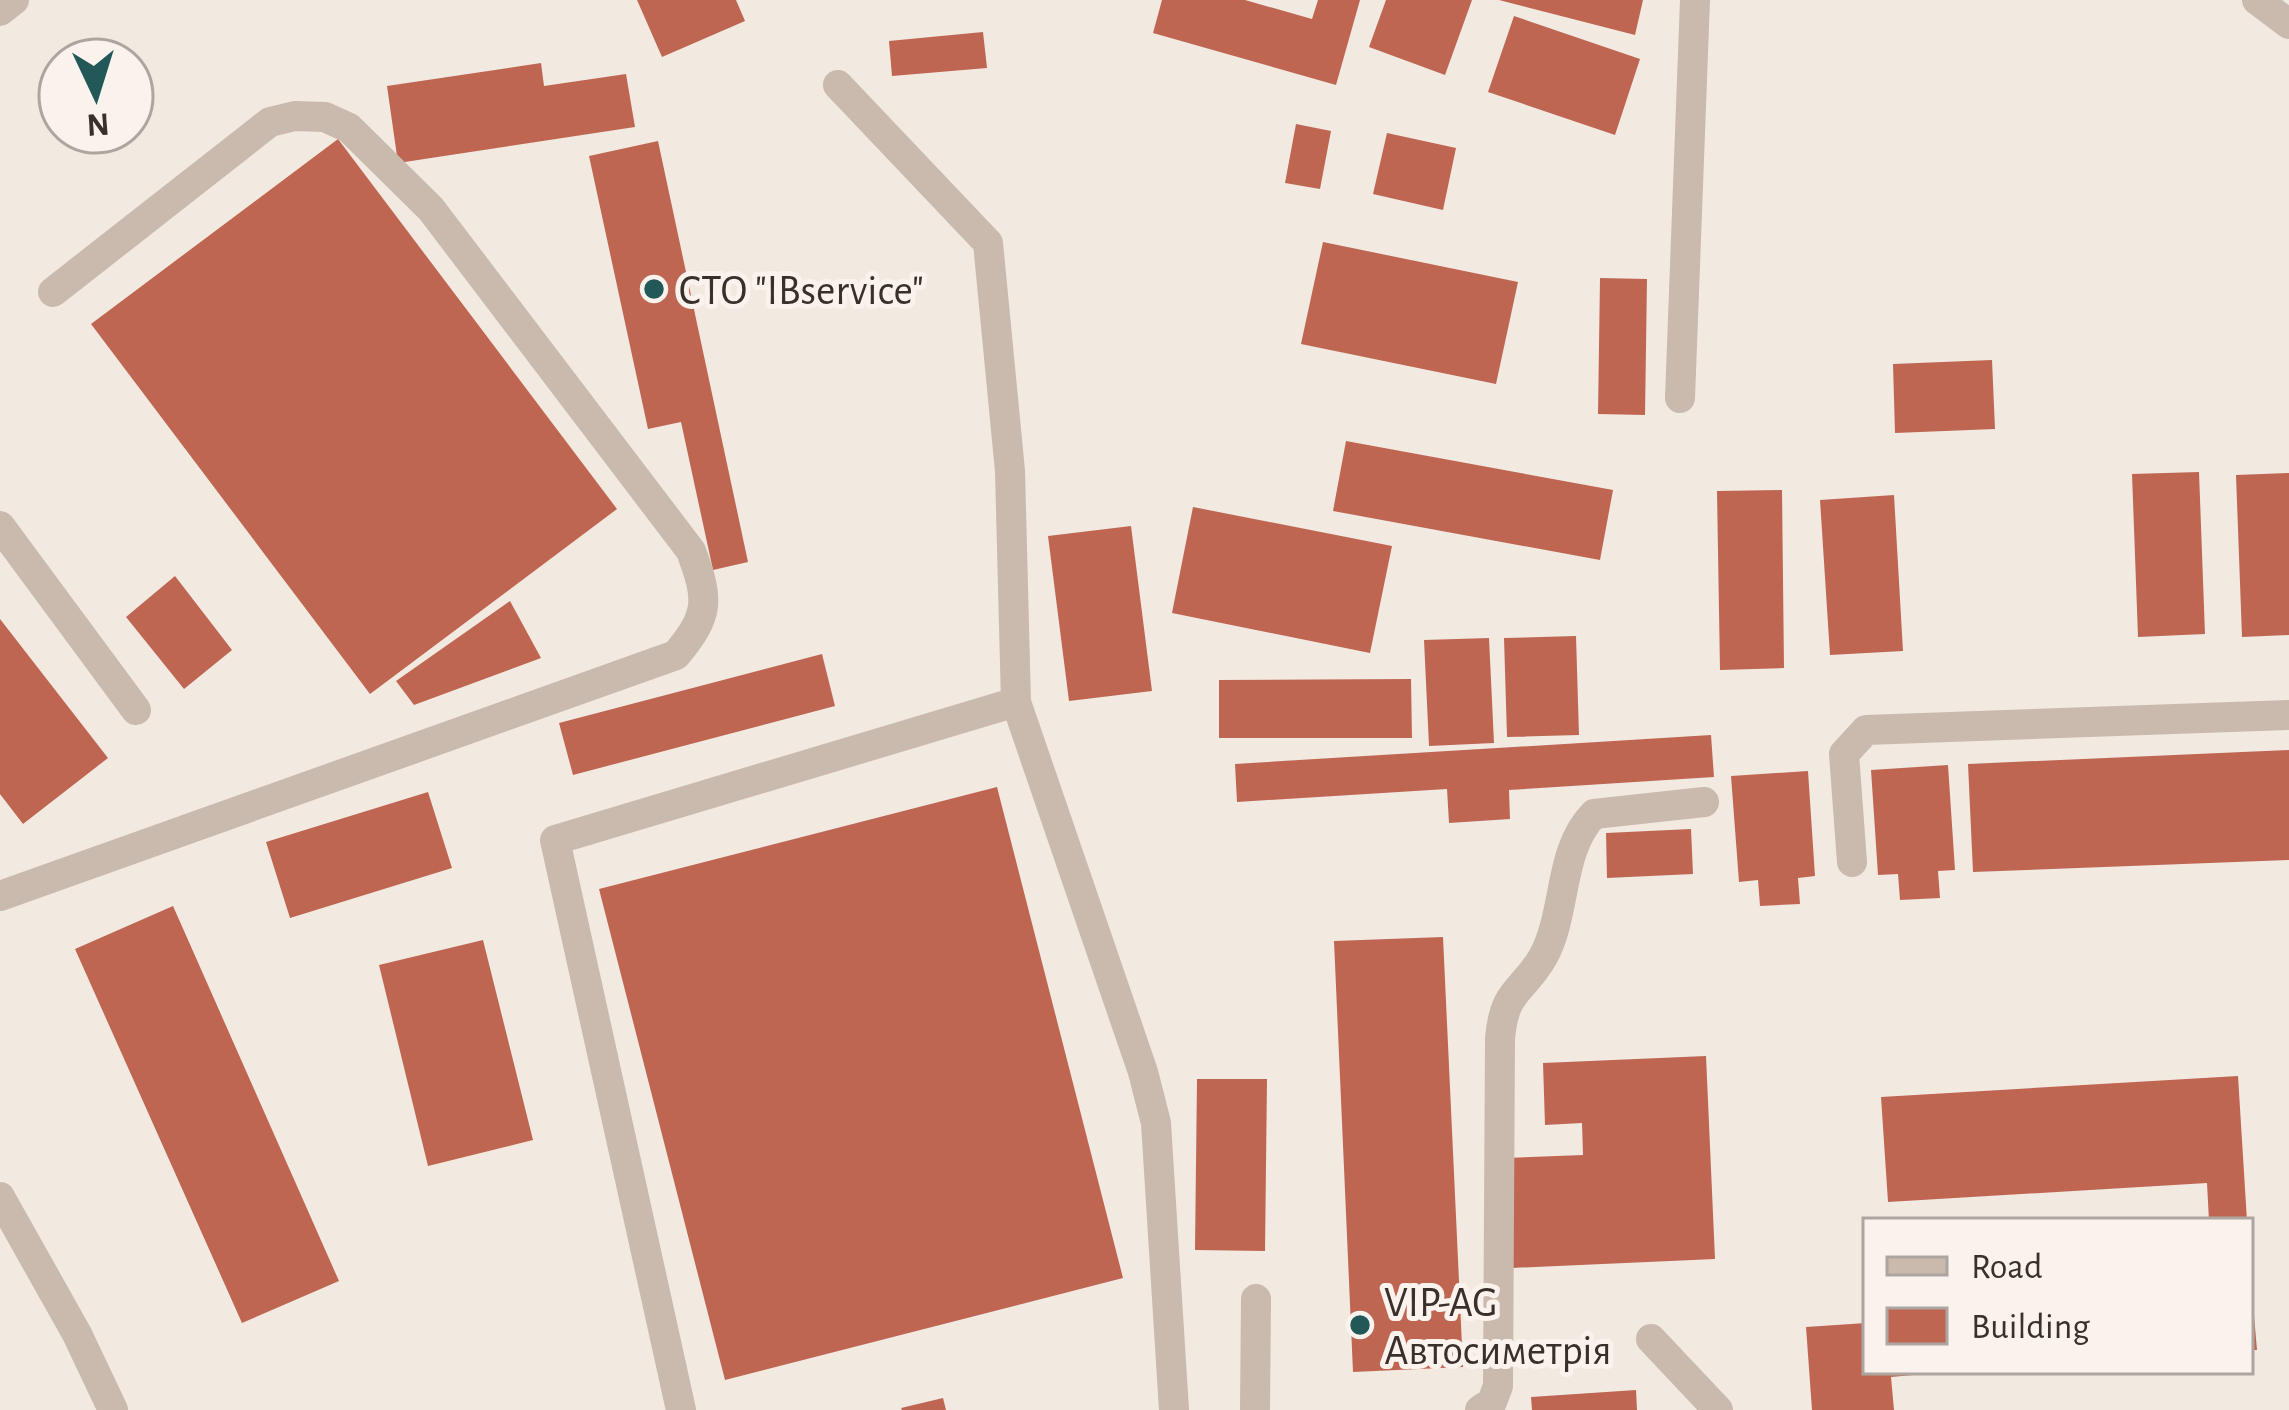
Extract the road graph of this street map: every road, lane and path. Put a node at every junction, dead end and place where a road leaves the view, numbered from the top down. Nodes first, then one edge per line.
1 (14, 0) edge
2 (1695, 0) edge
3 (2257, 0) edge
4 (0, 11) edge
5 (2289, 24) edge
6 (838, 85) dead end
7 (53, 292) dead end
8 (1680, 398) dead end
9 (0, 526) edge
10 (1016, 702) junction
11 (136, 710) dead end
12 (2289, 715) edge
13 (1704, 802) dead end
14 (1852, 862) dead end
15 (0, 896) edge
16 (0, 1197) edge
17 (1256, 1299) dead end
18 (1651, 1339) dead end
19 (112, 1410) edge
20 (682, 1410) edge
21 (1174, 1410) edge
22 (1255, 1410) edge
23 (1480, 1410) edge
24 (1718, 1410) edge

1 - 4 street
2 - 8 street
3 - 5 street
6 - 10 street
7 - 15 street
9 - 11 street
10 - 20 street
10 - 21 street
12 - 14 street
13 - 23 street
16 - 19 street
17 - 22 street
18 - 24 street

